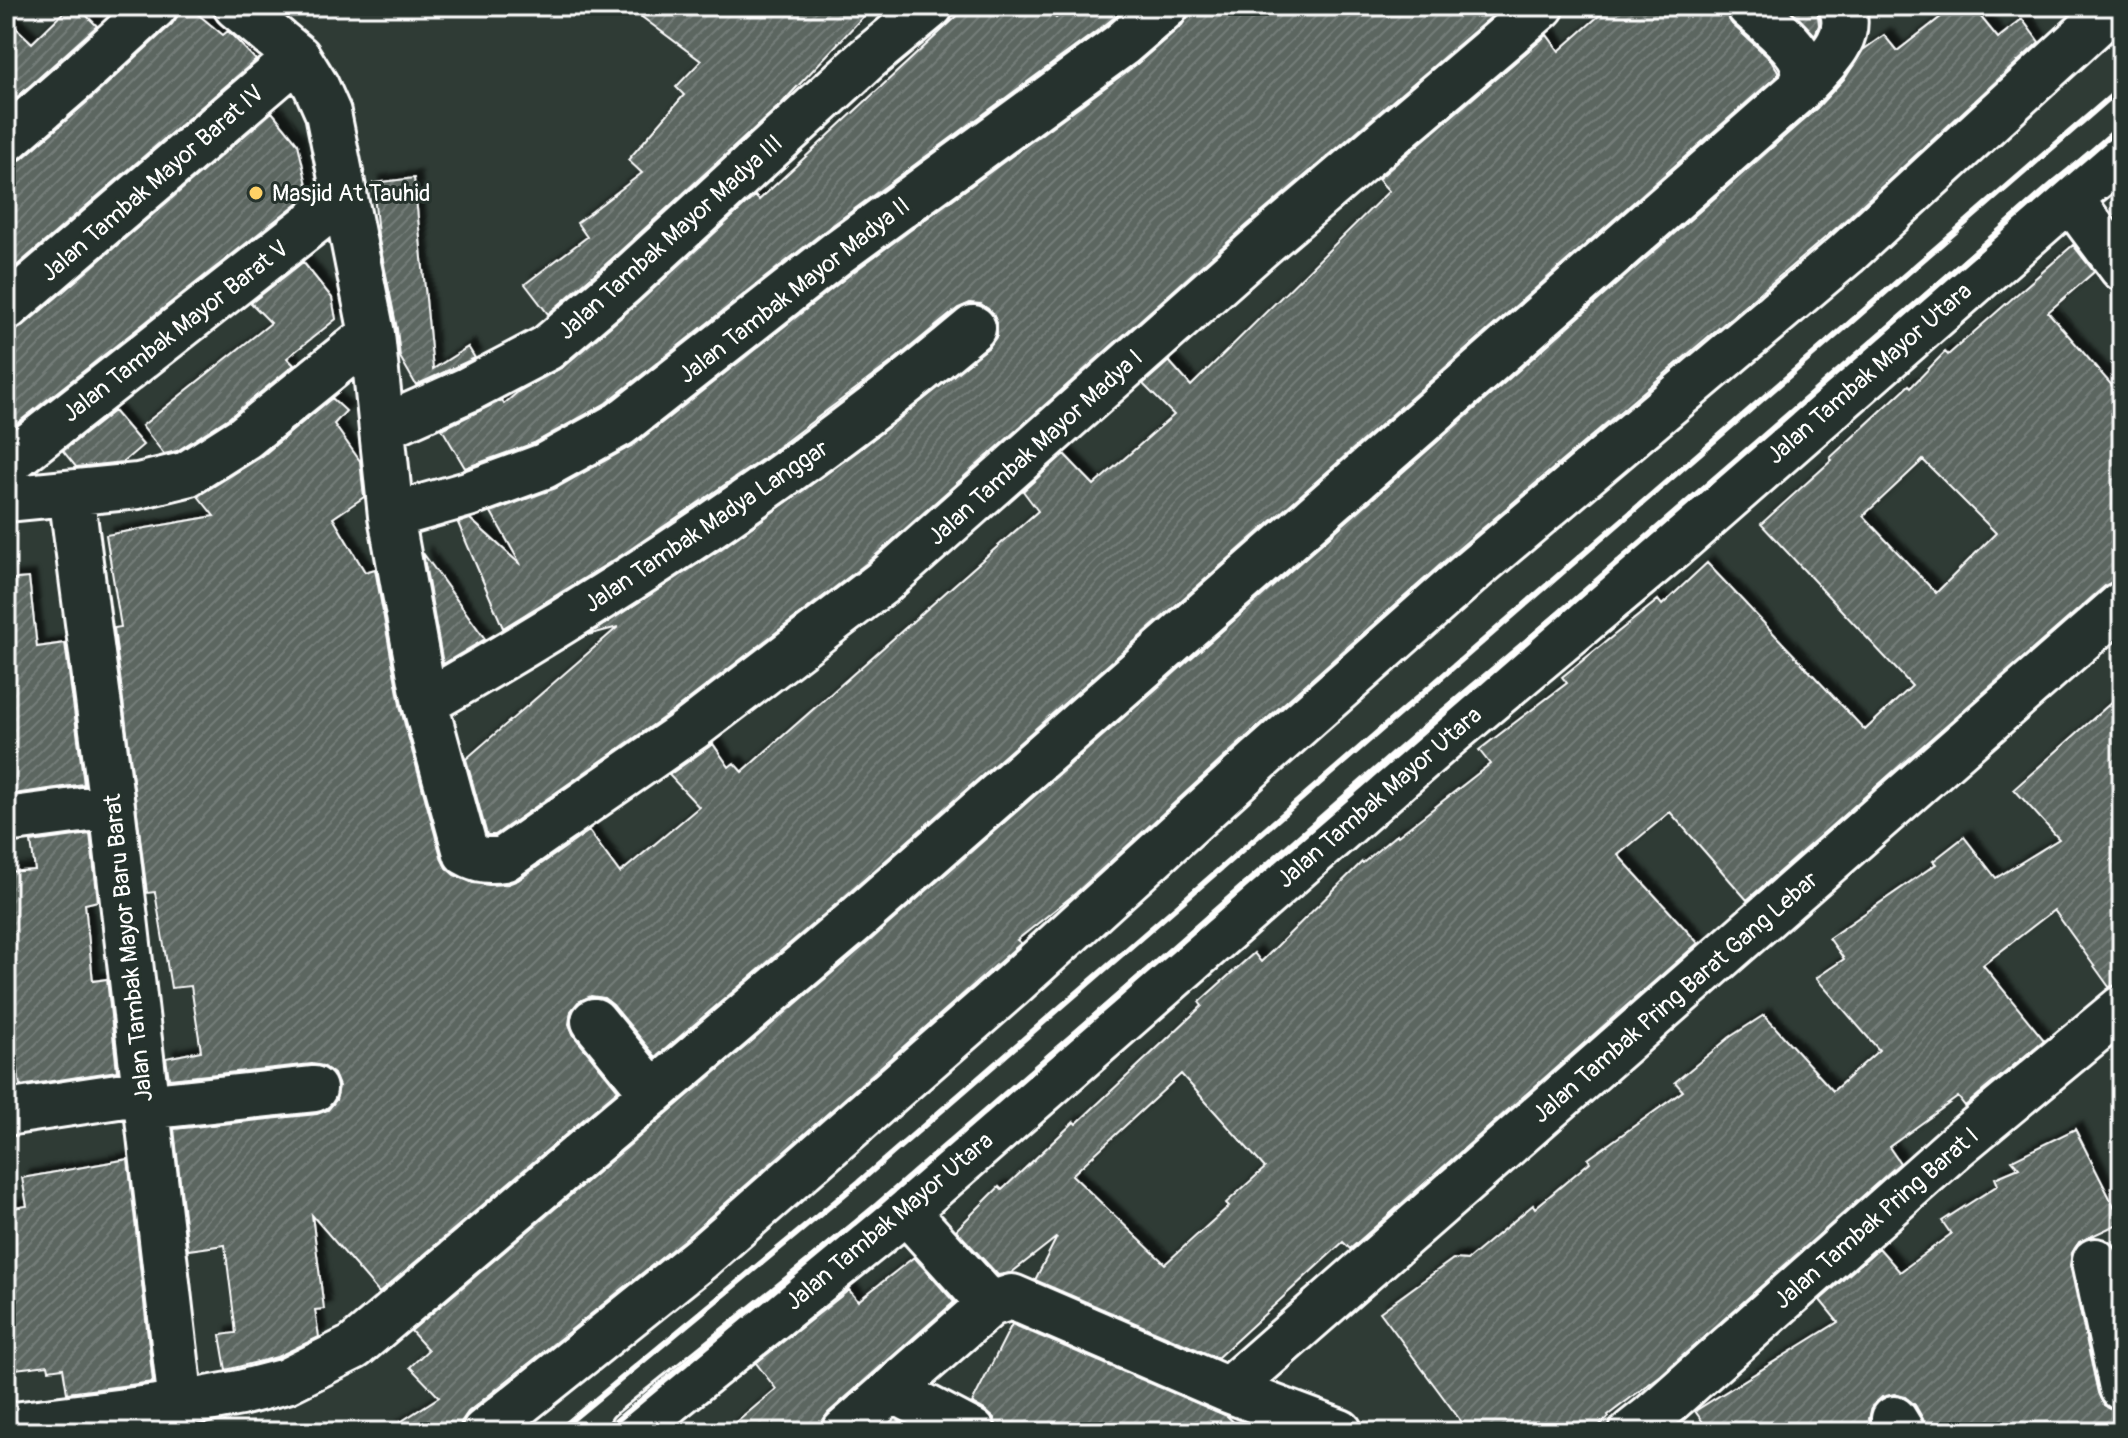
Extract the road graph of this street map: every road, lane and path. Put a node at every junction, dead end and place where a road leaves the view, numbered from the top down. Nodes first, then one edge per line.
1 (155, 6) edge
2 (236, 6) edge
3 (931, 6) edge
4 (1166, 6) edge
5 (1542, 6) edge
6 (1749, 6) edge
7 (1841, 6) edge
8 (2106, 14) edge
9 (298, 57) junction
10 (1800, 89) junction
11 (6, 140) edge
12 (2122, 156) edge
13 (344, 198) junction
14 (2070, 198) junction
15 (2122, 268) edge
16 (6, 308) edge
17 (973, 328) dead end
18 (372, 334) junction
19 (382, 428) junction
20 (6, 464) edge
21 (71, 493) junction
22 (6, 499) edge
23 (391, 516) junction
24 (2122, 604) edge
25 (425, 703) junction
26 (112, 806) junction
27 (6, 820) edge
28 (2122, 1008) edge
29 (594, 1021) dead end
30 (314, 1089) dead end
31 (653, 1093) junction
32 (145, 1100) junction
33 (6, 1113) edge
34 (906, 1211) junction
35 (2095, 1261) dead end
36 (990, 1304) junction
37 (2122, 1388) edge
38 (893, 1390) junction
39 (1228, 1390) junction
40 (181, 1404) junction
41 (6, 1426) edge
42 (484, 1432) edge
43 (631, 1432) edge
44 (844, 1432) edge
45 (973, 1432) edge
46 (1340, 1432) edge
47 (1632, 1432) edge

1 - 11 street
2 - 9 street
3 - 19 street, Jalan Tambak Mayor Madya III
4 - 23 street, Jalan Tambak Mayor Madya II
5 - 25 street, Jalan Tambak Mayor Madya I
6 - 10 street
7 - 10 street
8 - 42 street
9 - 13 street
9 - 16 street, Jalan Tambak Mayor Barat IV
10 - 31 street
12 - 14 street, Jalan Tambak Mayor Utara
13 - 18 street
13 - 20 street, Jalan Tambak Mayor Barat V
14 - 15 street
14 - 34 street, Jalan Tambak Mayor Utara
17 - 25 street, Jalan Tambak Madya Langgar
18 - 19 street
18 - 21 street
19 - 23 street
21 - 22 street
21 - 26 street, Jalan Tambak Mayor Baru Barat
23 - 25 street
24 - 39 street, Jalan Tambak Pring Barat Gang Lebar
26 - 27 street
26 - 32 street, Jalan Tambak Mayor Baru Barat
28 - 47 street, Jalan Tambak Pring Barat I
29 - 31 street
30 - 32 street
31 - 40 street
32 - 33 street
32 - 40 street, Jalan Tambak Mayor Baru Barat
34 - 36 street
34 - 43 street, Jalan Tambak Mayor Utara
35 - 37 street
36 - 38 street
36 - 39 street
38 - 44 street
38 - 45 street
39 - 46 street
40 - 41 street

